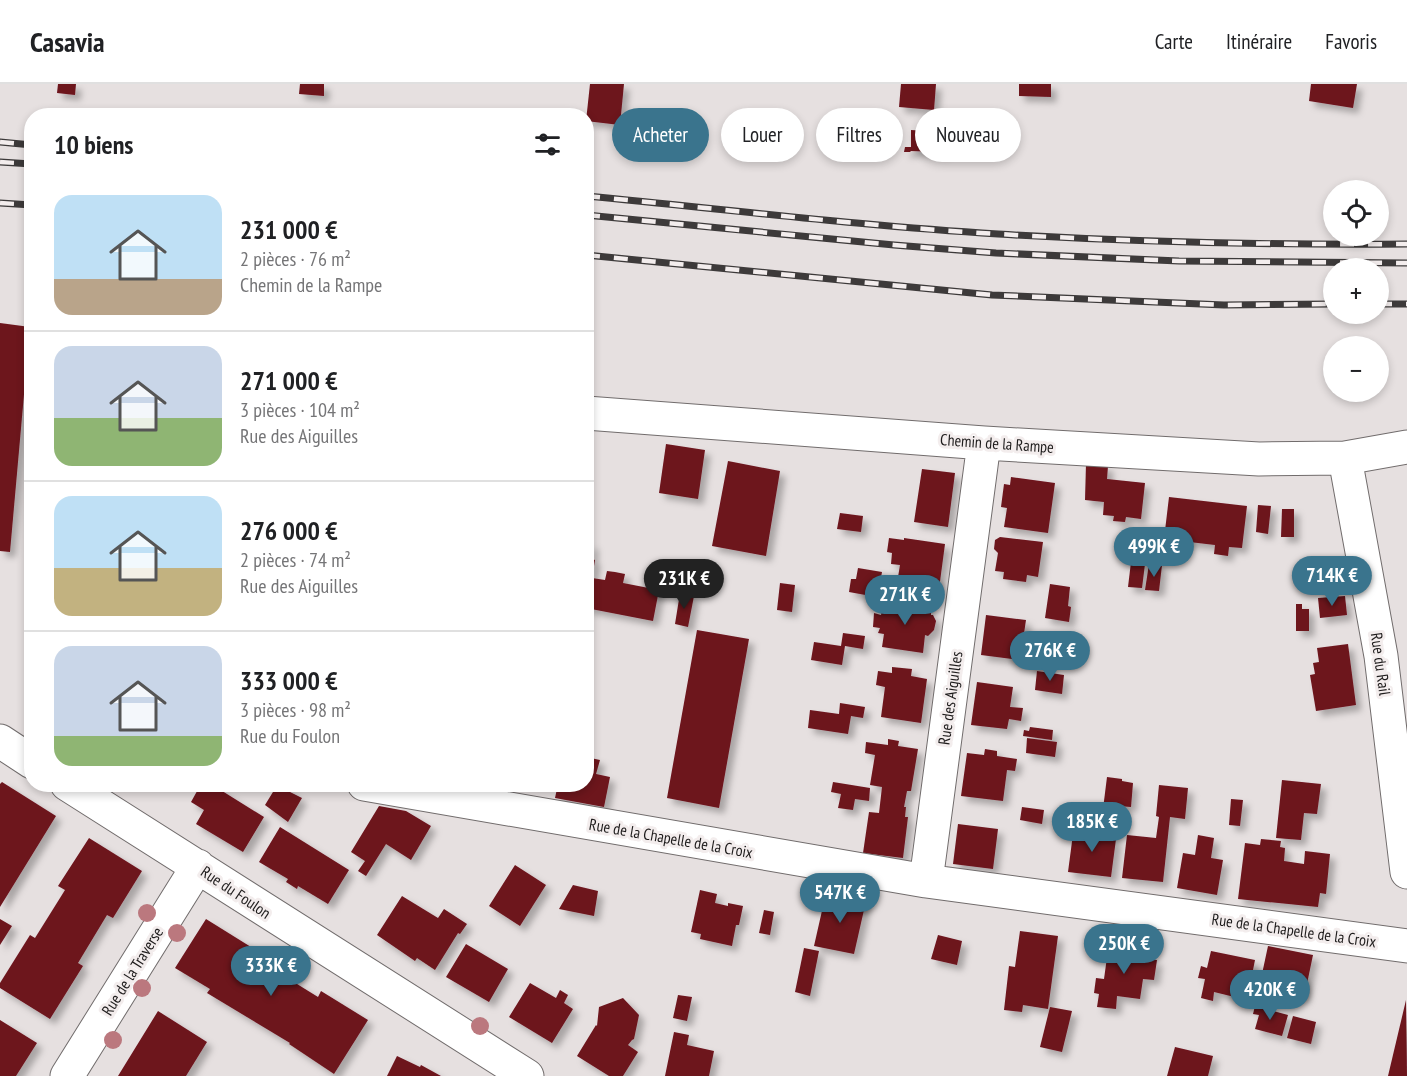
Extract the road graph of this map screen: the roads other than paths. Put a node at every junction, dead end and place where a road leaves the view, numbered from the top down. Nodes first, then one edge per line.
1 (594, 414) edge
2 (984, 443) junction
3 (1407, 447) edge
4 (1345, 458) junction
5 (0, 741) edge
6 (24, 756) edge
7 (80, 792) edge
8 (410, 792) edge
9 (198, 866) junction
10 (1407, 872) edge
11 (926, 881) junction
12 (1407, 946) edge
13 (67, 1076) edge
14 (527, 1076) edge

1 - 2 street, Chemin de la Rampe
2 - 4 street, Chemin de la Rampe
2 - 11 street, Rue des Aiguilles
3 - 4 street, Chemin de la Rampe
4 - 10 street, Rue du Rail
5 - 6 street
7 - 9 street, Rue du Foulon
8 - 11 street, Rue de la Chapelle de la Croix
9 - 13 street, Rue de la Traverse
9 - 14 street, Rue du Foulon
11 - 12 street, Rue de la Chapelle de la Croix

